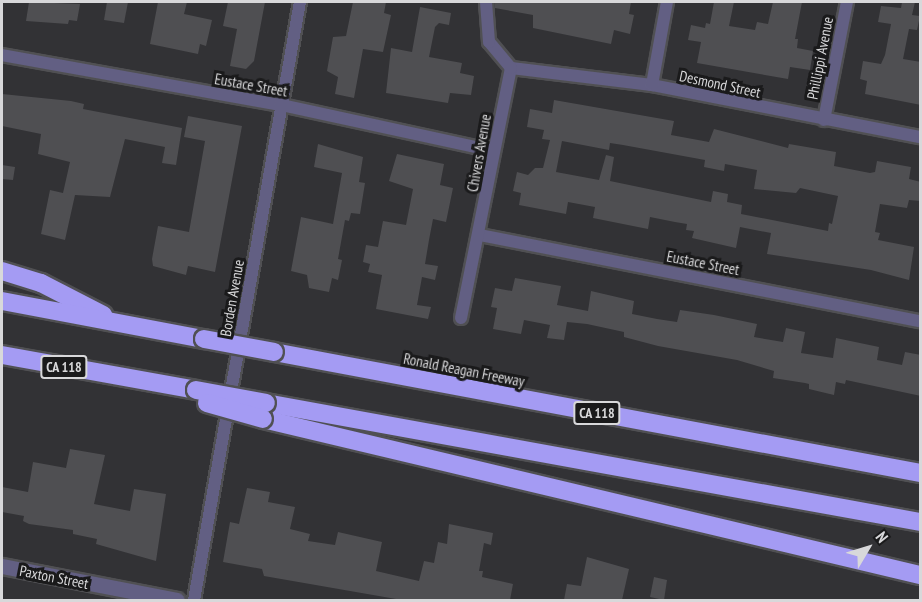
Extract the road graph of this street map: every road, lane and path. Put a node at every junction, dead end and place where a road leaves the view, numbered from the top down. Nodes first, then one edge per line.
1 (300, 2) edge
2 (486, 2) edge
3 (667, 2) edge
4 (847, 2) edge
5 (2, 55) edge
6 (511, 68) junction
7 (652, 85) junction
8 (281, 105) junction
9 (824, 120) junction
10 (921, 137) edge
11 (493, 151) junction
12 (480, 235) junction
13 (2, 271) edge
14 (2, 301) edge
15 (461, 318) dead end
16 (921, 321) edge
17 (121, 324) junction
18 (2, 355) edge
19 (264, 411) junction
20 (921, 473) edge
21 (921, 522) edge
22 (2, 567) edge
23 (921, 575) edge
24 (177, 600) edge
25 (194, 600) edge

1 - 8 street, Borden Avenue
2 - 6 street
3 - 7 street
4 - 9 street, Phillippi Avenue
5 - 8 street, Eustace Street
6 - 7 street, Desmond Street
6 - 11 street, Chivers Avenue
7 - 9 street, Desmond Street
8 - 11 street, Eustace Street
8 - 25 street, Borden Avenue
9 - 10 street, Desmond Street
11 - 12 street, Chivers Avenue
12 - 15 street, Chivers Avenue
12 - 16 street, Eustace Street
13 - 17 highway
14 - 17 highway, Ronald Reagan Freeway / CA 118
17 - 20 highway, Ronald Reagan Freeway / CA 118, bridge
18 - 19 highway, CA 118, bridge
19 - 21 highway
19 - 23 highway
22 - 24 street, Paxton Street

